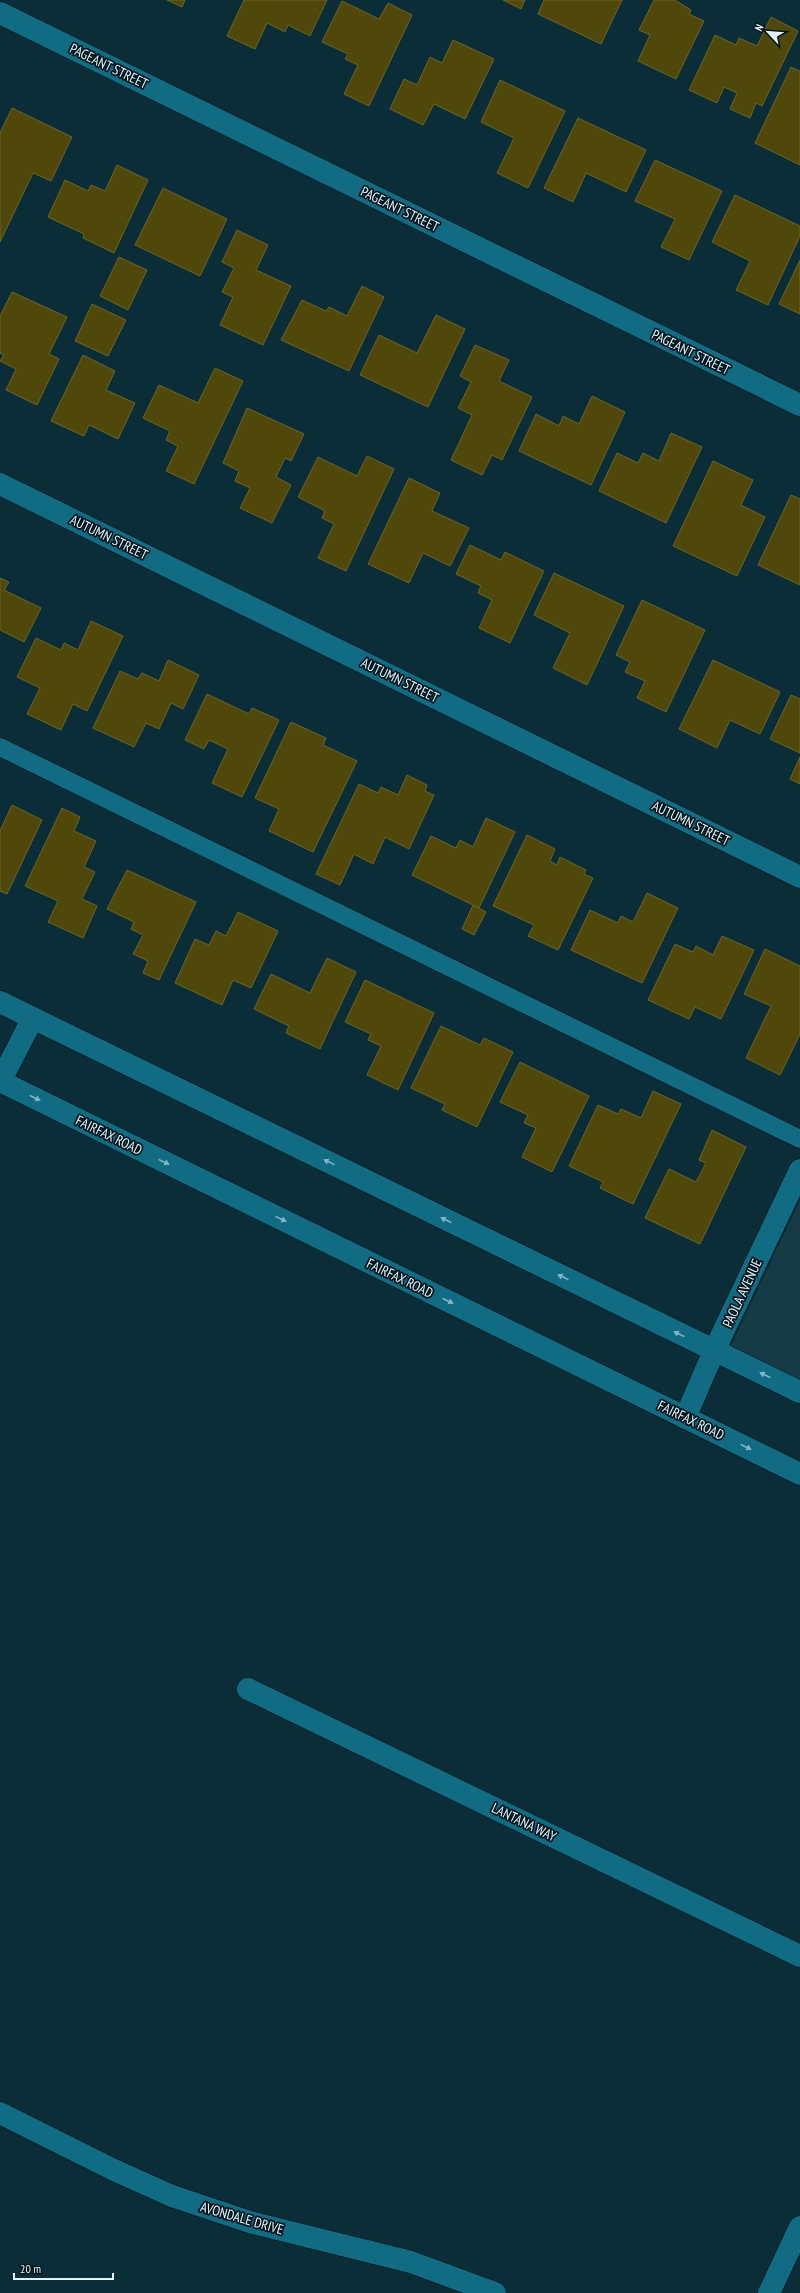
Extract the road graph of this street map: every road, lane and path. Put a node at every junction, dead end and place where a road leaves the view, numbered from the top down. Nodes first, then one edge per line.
1 (0, 13) edge
2 (800, 405) edge
3 (0, 484) edge
4 (0, 747) edge
5 (800, 876) edge
6 (0, 1002) edge
7 (33, 1018) junction
8 (0, 1081) edge
9 (800, 1139) edge
10 (800, 1170) edge
11 (714, 1351) junction
12 (800, 1392) edge
13 (686, 1418) junction
14 (800, 1474) edge
15 (248, 1689) dead end
16 (800, 1956) edge
17 (0, 2113) edge
18 (800, 2227) edge
19 (495, 2293) edge
20 (769, 2293) edge

1 - 2 street, PAGEANT STREET
3 - 5 street, AUTUMN STREET
4 - 9 lane
6 - 7 street
7 - 8 street
11 -> 7 street
8 -> 13 street, FAIRFAX ROAD
10 - 11 street, PAOLA AVENUE
12 -> 11 street
11 - 13 street, PAOLA AVENUE
13 -> 14 street, FAIRFAX ROAD
15 - 16 street, LANTANA WAY
17 - 19 street, AVONDALE DRIVE
18 - 20 street

